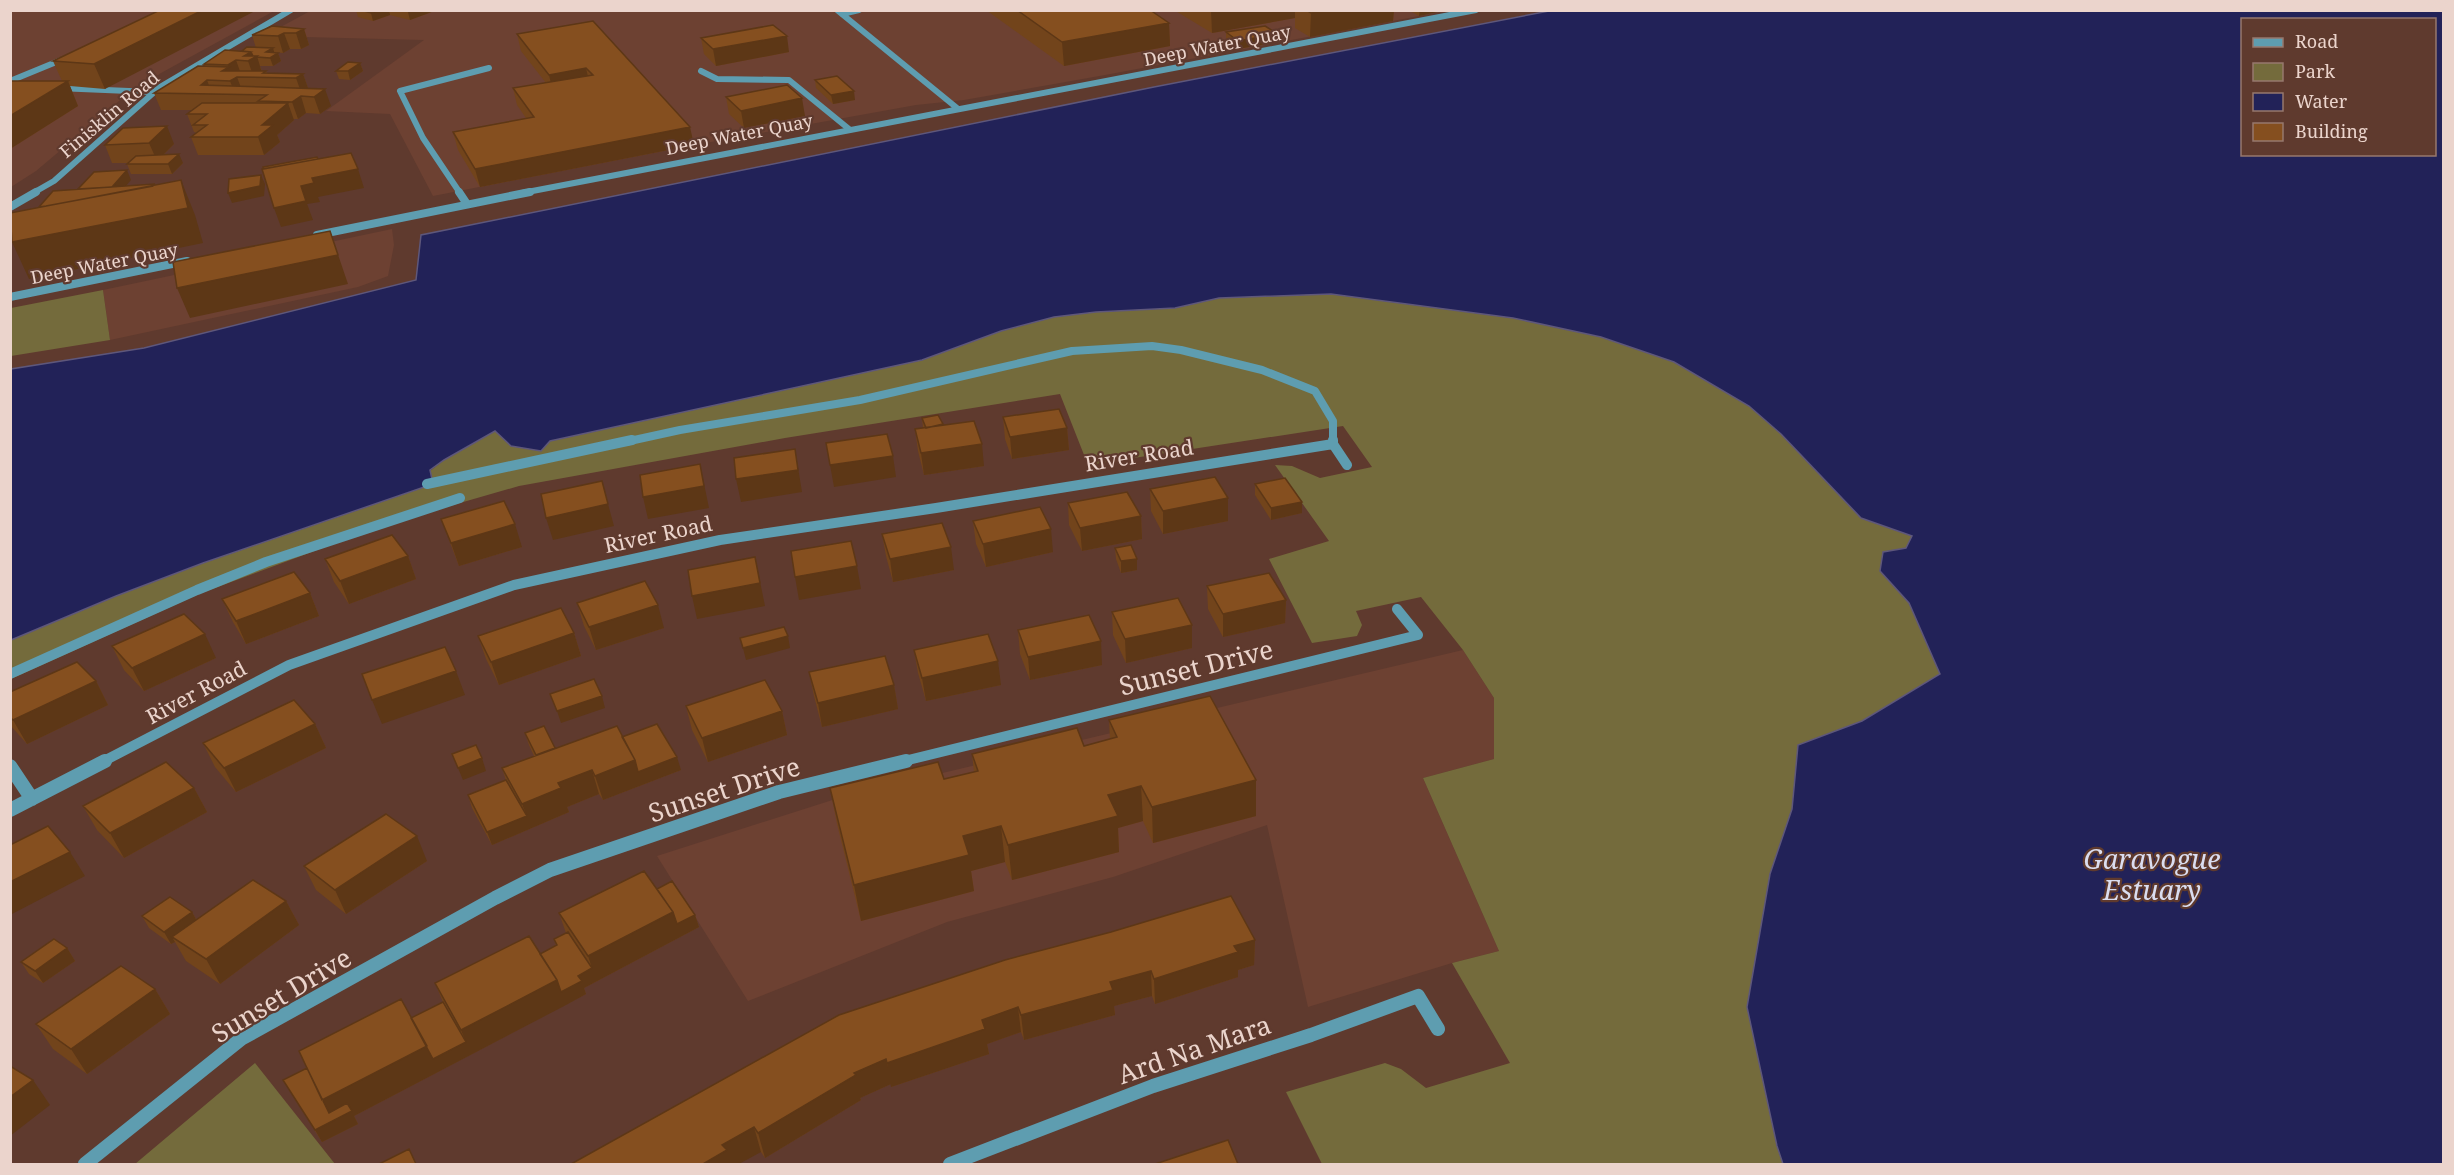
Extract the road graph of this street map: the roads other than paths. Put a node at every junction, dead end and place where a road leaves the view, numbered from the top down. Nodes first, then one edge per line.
1 (291, 10) edge
2 (859, 10) edge
3 (1476, 10) edge
4 (840, 12) edge
5 (77, 54) edge
6 (489, 68) dead end
7 (701, 71) dead end
8 (10, 82) edge
9 (22, 85) edge
10 (46, 87) edge
11 (153, 92) junction
12 (957, 108) junction
13 (849, 129) junction
14 (467, 204) junction
15 (10, 207) edge
16 (309, 237) edge
17 (196, 260) edge
18 (10, 297) edge
19 (1333, 444) junction
20 (1347, 465) dead end
21 (427, 484) dead end
22 (460, 498) dead end
23 (1397, 609) dead end
24 (10, 674) edge
25 (10, 766) edge
26 (32, 799) junction
27 (10, 810) edge
28 (1438, 1029) dead end
29 (85, 1164) edge
30 (950, 1164) edge

1 - 11 street, Finisklin Road
2 - 4 street
3 - 12 street, Deep Water Quay
4 - 12 street
5 - 8 street
6 - 14 street
7 - 13 street
8 - 9 street
10 - 11 street
11 - 15 street, Finisklin Road
12 - 13 street, Deep Water Quay
13 - 14 street, Deep Water Quay
14 - 16 street, Deep Water Quay
17 - 18 street, Deep Water Quay
19 - 20 street
19 - 21 street
19 - 26 street, River Road
22 - 24 street
23 - 29 street, Sunset Drive
25 - 26 street
26 - 27 street, River Road
28 - 30 street, Ard Na Mara

